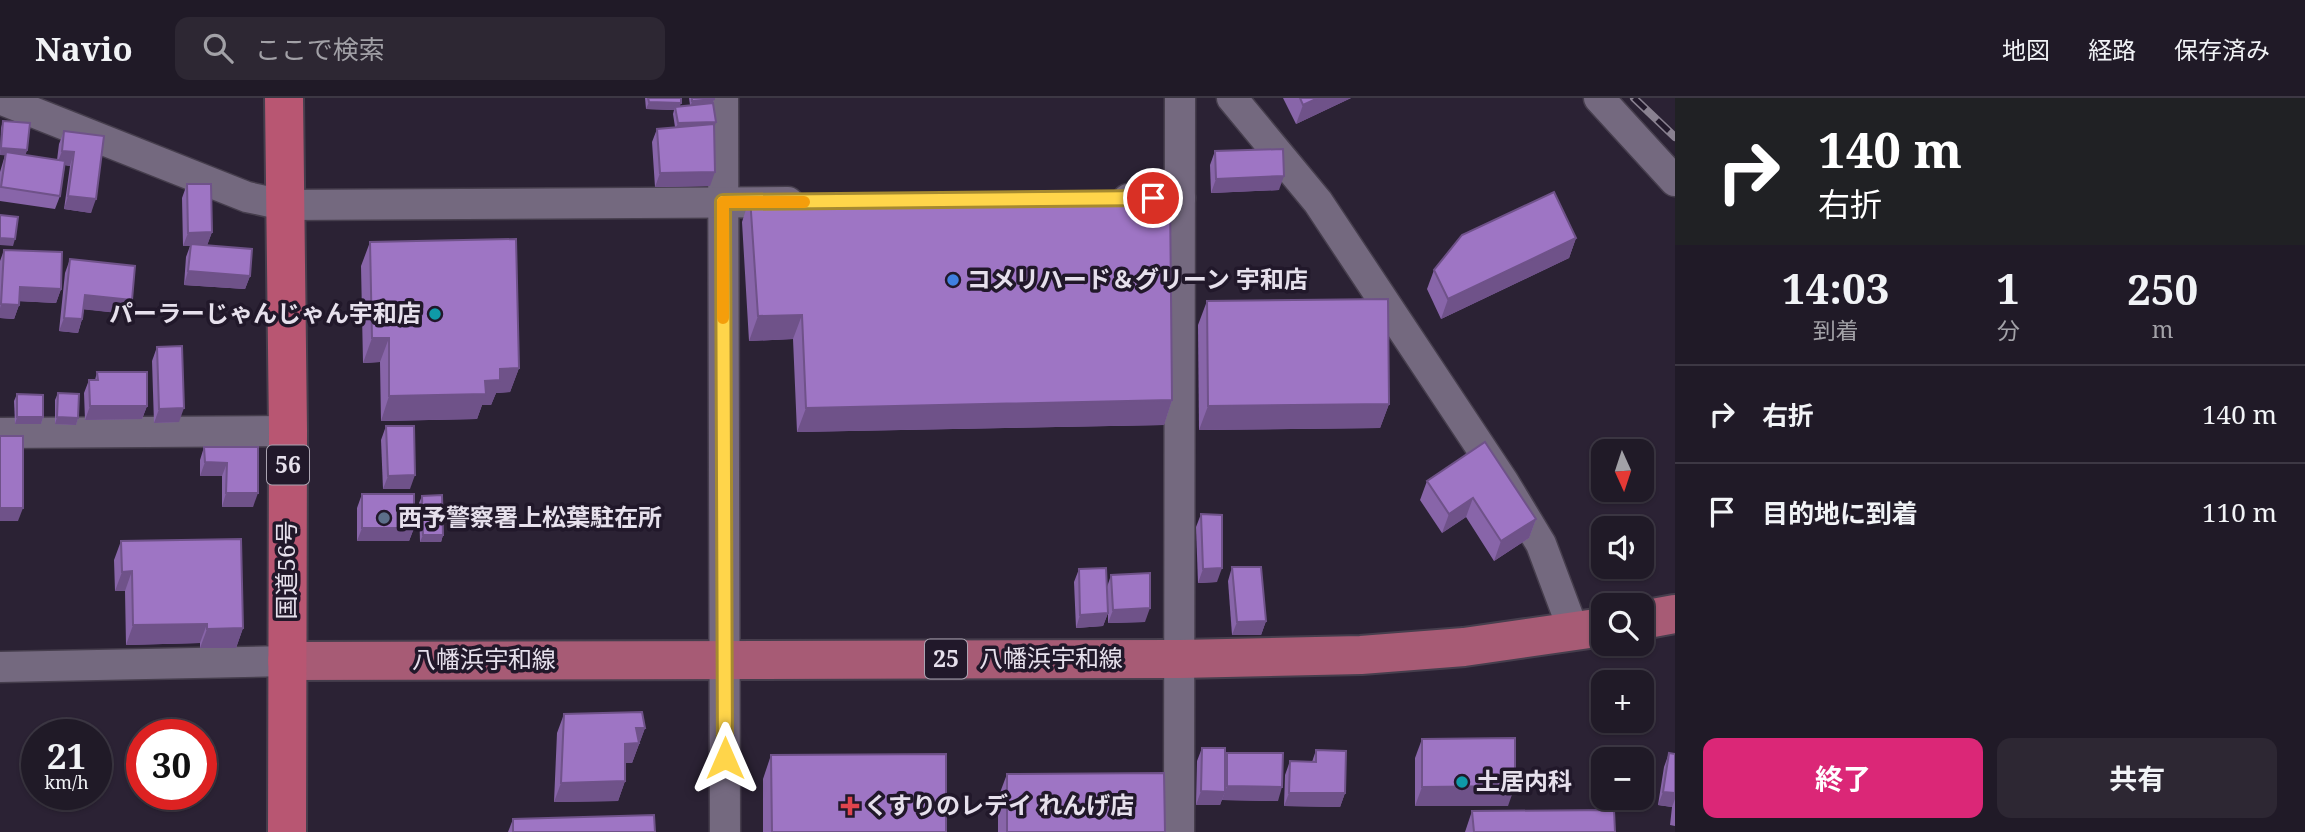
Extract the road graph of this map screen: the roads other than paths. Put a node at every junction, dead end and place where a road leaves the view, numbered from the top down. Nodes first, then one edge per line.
1 (284, 98) edge
2 (723, 98) edge
3 (1180, 98) edge
4 (1233, 98) edge
5 (1599, 98) edge
6 (0, 99) edge
7 (1675, 181) edge
8 (1180, 198) junction
9 (1097, 199) edge
10 (723, 202) junction
11 (820, 202) edge
12 (285, 205) junction
13 (288, 431) junction
14 (0, 433) edge
15 (1675, 614) edge
16 (1654, 618) edge
17 (1588, 629) edge
18 (1180, 659) junction
19 (724, 660) junction
20 (287, 661) junction
21 (0, 667) edge
22 (287, 832) edge
23 (725, 832) edge
24 (1180, 832) edge

1 - 12 highway, 国道56号 / 56
2 - 10 street
3 - 8 street
4 - 17 street
5 - 7 street
6 - 12 street
8 - 9 street
8 - 18 street
10 - 11 street
10 - 12 street
10 - 19 street
12 - 13 highway, 国道56号 / 56
13 - 14 street
13 - 20 highway, 国道56号 / 56
15 - 16 main road
17 - 18 main road, 八幡浜宇和線 / 25
18 - 19 main road, 八幡浜宇和線 / 25
18 - 24 street
19 - 20 main road, 八幡浜宇和線 / 25
19 - 23 street
20 - 21 street
20 - 22 highway, 国道56号 / 56

